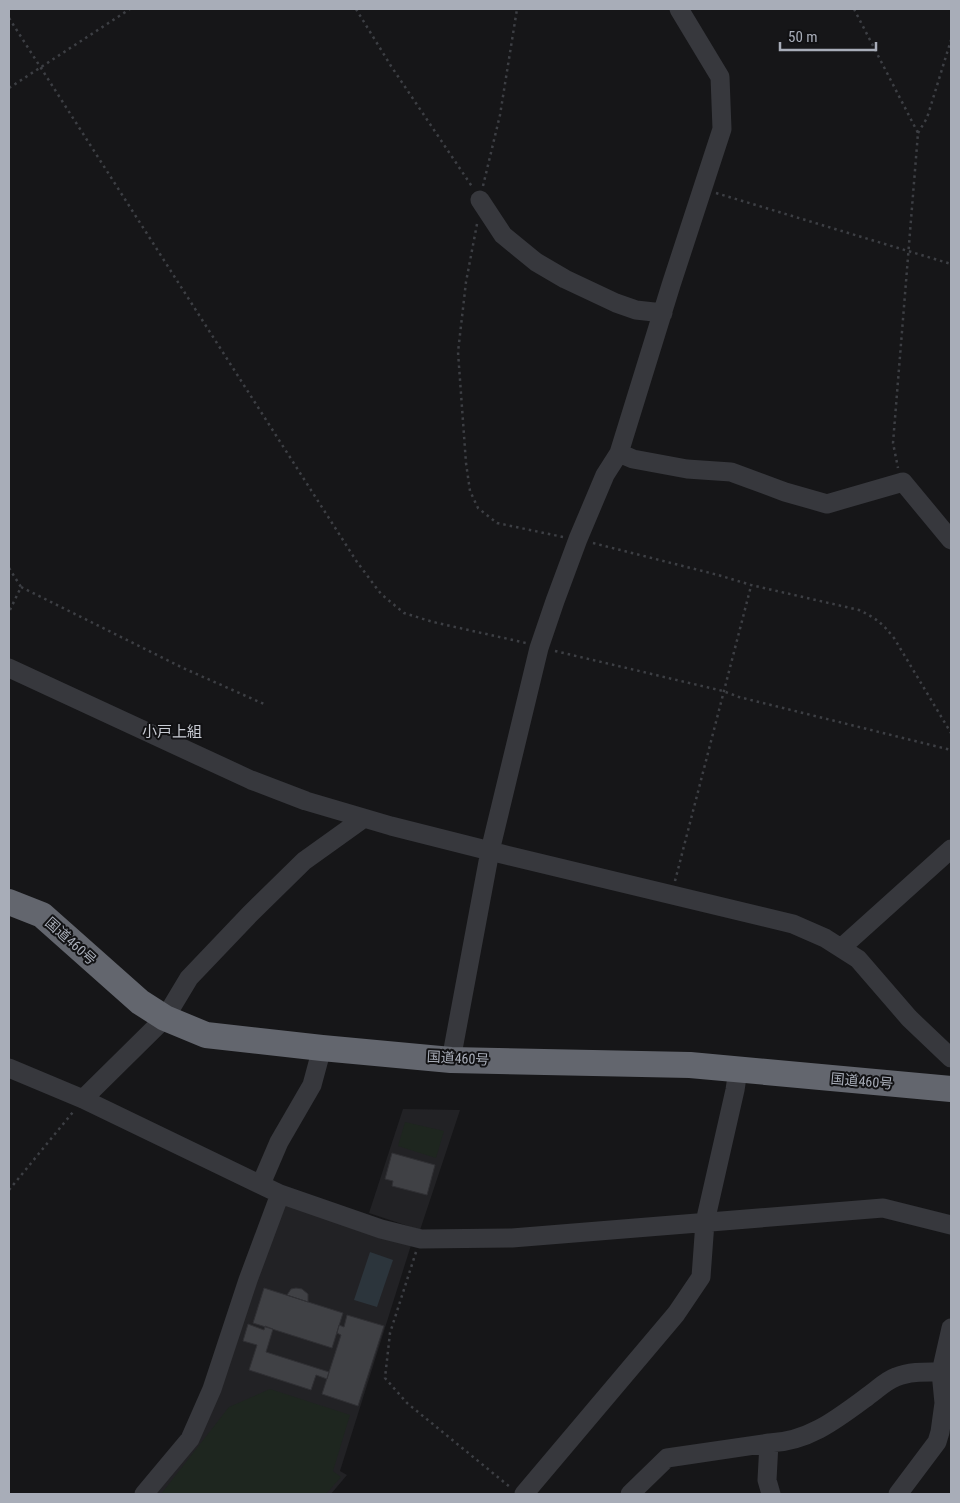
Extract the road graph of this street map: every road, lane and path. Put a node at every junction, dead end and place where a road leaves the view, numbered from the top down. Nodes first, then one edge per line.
1 (130, 9) edge
2 (356, 9) edge
3 (517, 9) edge
4 (679, 9) edge
5 (854, 9) edge
6 (9, 18) edge
7 (951, 40) edge
8 (40, 67) junction
9 (9, 88) edge
10 (918, 133) junction
11 (703, 190) junction
12 (480, 200) junction
13 (909, 251) junction
14 (951, 264) edge
15 (663, 313) junction
16 (619, 453) junction
17 (903, 482) junction
18 (578, 539) junction
19 (951, 540) edge
20 (9, 568) edge
21 (751, 585) junction
22 (21, 587) junction
23 (9, 612) edge
24 (539, 648) junction
25 (9, 668) edge
26 (723, 691) junction
27 (264, 704) dead end
28 (951, 733) edge
29 (951, 750) edge
30 (364, 818) junction
31 (951, 849) edge
32 (490, 851) junction
33 (670, 894) junction
34 (9, 902) edge
35 (840, 948) junction
36 (165, 1018) junction
37 (322, 1048) junction
38 (951, 1058) edge
39 (451, 1060) junction
40 (9, 1068) edge
41 (738, 1070) junction
42 (951, 1089) edge
43 (83, 1100) junction
44 (261, 1184) junction
45 (9, 1190) edge
46 (280, 1194) junction
47 (705, 1222) junction
48 (951, 1225) edge
49 (421, 1239) junction
50 (951, 1328) edge
51 (942, 1372) junction
52 (769, 1443) junction
53 (518, 1491) edge
54 (144, 1494) edge
55 (630, 1494) edge
56 (771, 1494) edge
57 (898, 1494) edge

1 - 8 path
2 - 12 path
3 - 12 path
4 - 11 street
5 - 10 path
6 - 8 path
7 - 10 path
8 - 9 path
8 - 24 path
10 - 13 path
11 - 13 path
11 - 15 street
12 - 15 street
12 - 18 path
13 - 14 path
13 - 17 path
15 - 16 street
16 - 17 street
16 - 18 street
17 - 19 street
18 - 21 path
18 - 24 street
20 - 22 path
21 - 26 path
21 - 28 path
22 - 23 path
22 - 27 path
24 - 26 path
24 - 32 street
25 - 30 street
26 - 29 path
26 - 33 path
30 - 32 street
30 - 36 street
31 - 35 street
32 - 33 street
32 - 39 street
33 - 35 street
34 - 36 highway, 国道460号
35 - 38 street
36 - 37 highway, 国道460号
36 - 43 street
37 - 39 highway, 国道460号
37 - 44 street
39 - 41 highway, 国道460号
40 - 43 street
41 - 42 highway, 国道460号
41 - 47 street
43 - 44 street
43 - 45 path
44 - 46 street
46 - 49 street
46 - 54 street
47 - 48 street
47 - 49 street
47 - 53 street
49 - 53 path
50 - 51 street
51 - 52 street
51 - 57 street
52 - 55 street
52 - 56 street

